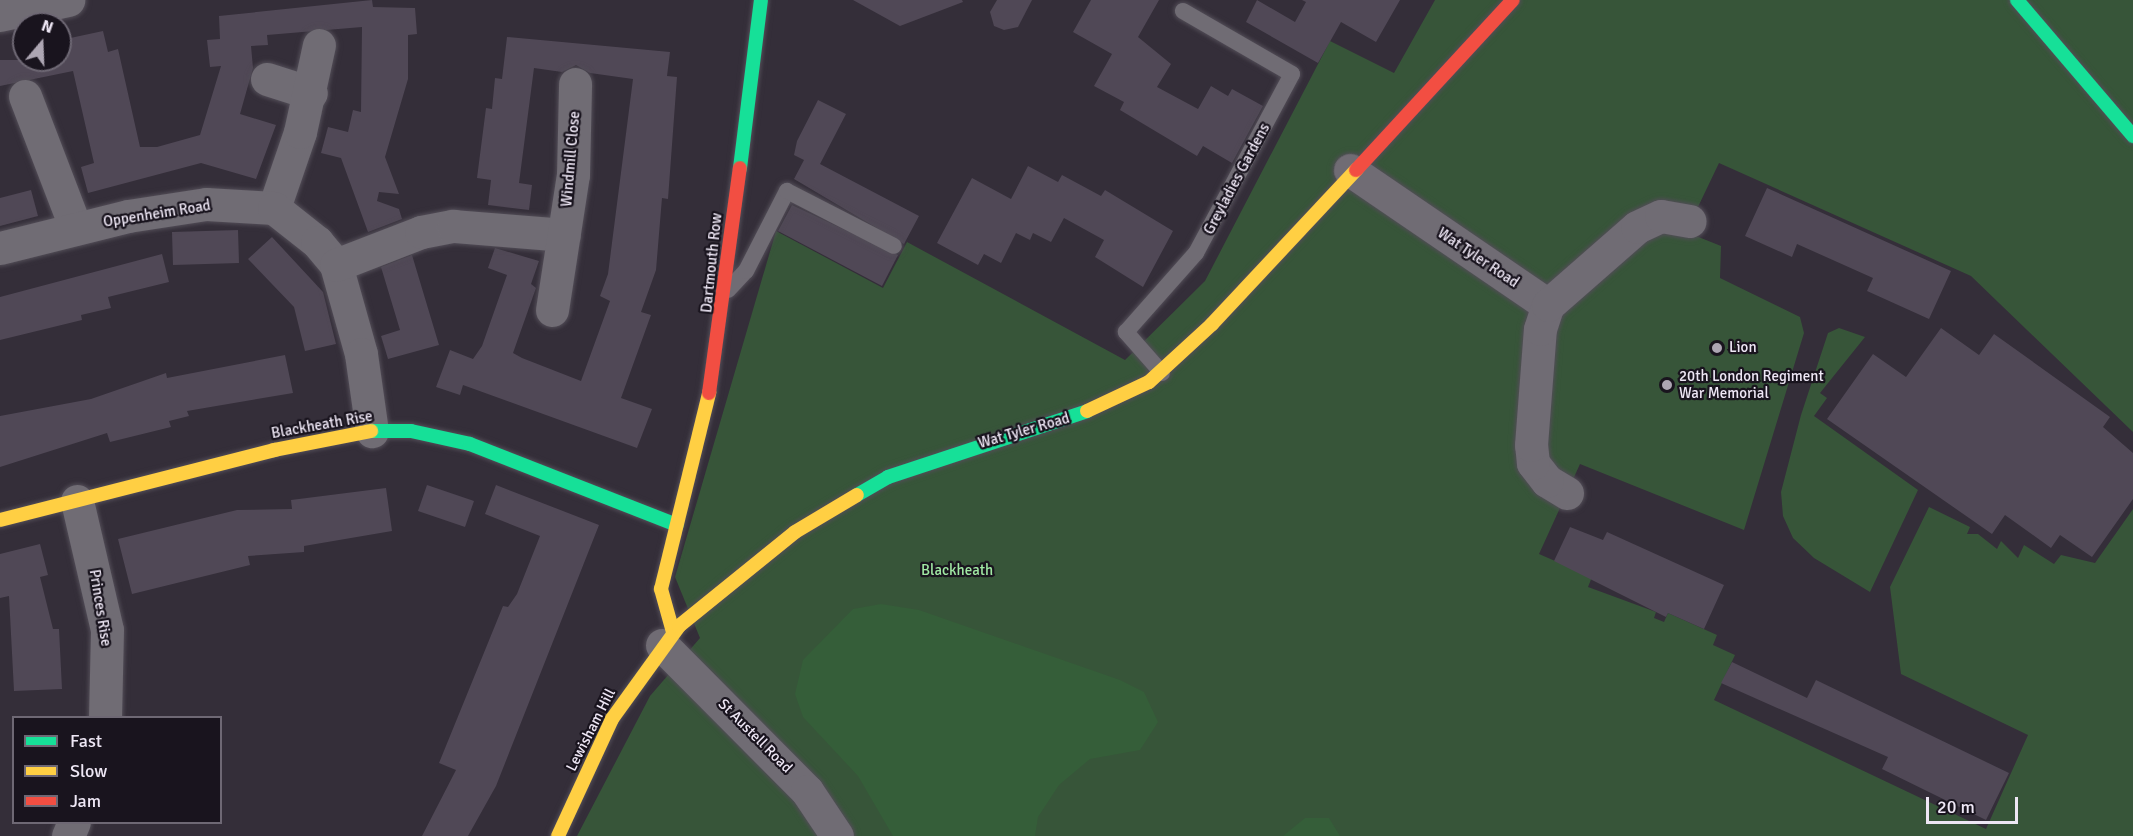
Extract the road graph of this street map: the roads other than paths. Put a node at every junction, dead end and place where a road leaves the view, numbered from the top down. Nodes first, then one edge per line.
1 (68, 0) edge
2 (761, 0) edge
3 (1513, 0) edge
4 (2017, 0) edge
5 (1183, 12) dead end
6 (0, 15) edge
7 (319, 45) dead end
8 (267, 79) dead end
9 (575, 84) dead end
10 (311, 93) junction
11 (25, 96) dead end
12 (2133, 136) edge
13 (1350, 170) junction
14 (274, 208) junction
15 (1690, 221) dead end
16 (76, 229) junction
17 (564, 235) junction
18 (894, 246) dead end
19 (0, 248) edge
20 (336, 265) junction
21 (727, 290) junction
22 (1548, 305) junction
23 (552, 310) dead end
24 (1162, 373) junction
25 (372, 431) junction
26 (1567, 493) dead end
27 (77, 501) junction
28 (0, 520) edge
29 (677, 525) junction
30 (668, 639) junction
31 (105, 716) edge
32 (558, 836) edge
33 (837, 836) edge

1 - 6 street
2 - 21 street, Dartmouth Row
3 - 13 street, Wat Tyler Road
4 - 12 street
5 - 24 lane, Greyladies Gardens
7 - 10 street
8 - 10 street
9 - 17 street, Windmill Close
10 - 14 street
11 - 16 street
13 - 22 street, Wat Tyler Road
13 - 24 street, Wat Tyler Road
14 - 16 street, Oppenheim Road
14 - 20 street
15 - 22 street
16 - 19 street, Oppenheim Road
17 - 20 street
17 - 23 street, Windmill Close
18 - 21 lane
20 - 25 street
21 - 29 street, Dartmouth Row
22 - 26 street
24 - 30 street, Wat Tyler Road
25 - 27 street, Blackheath Rise
25 - 29 street, Blackheath Rise
27 - 28 street, Blackheath Rise
27 - 31 street, Princes Rise
29 - 30 street
30 - 32 street, Lewisham Hill
30 - 33 street, St Austell Road

